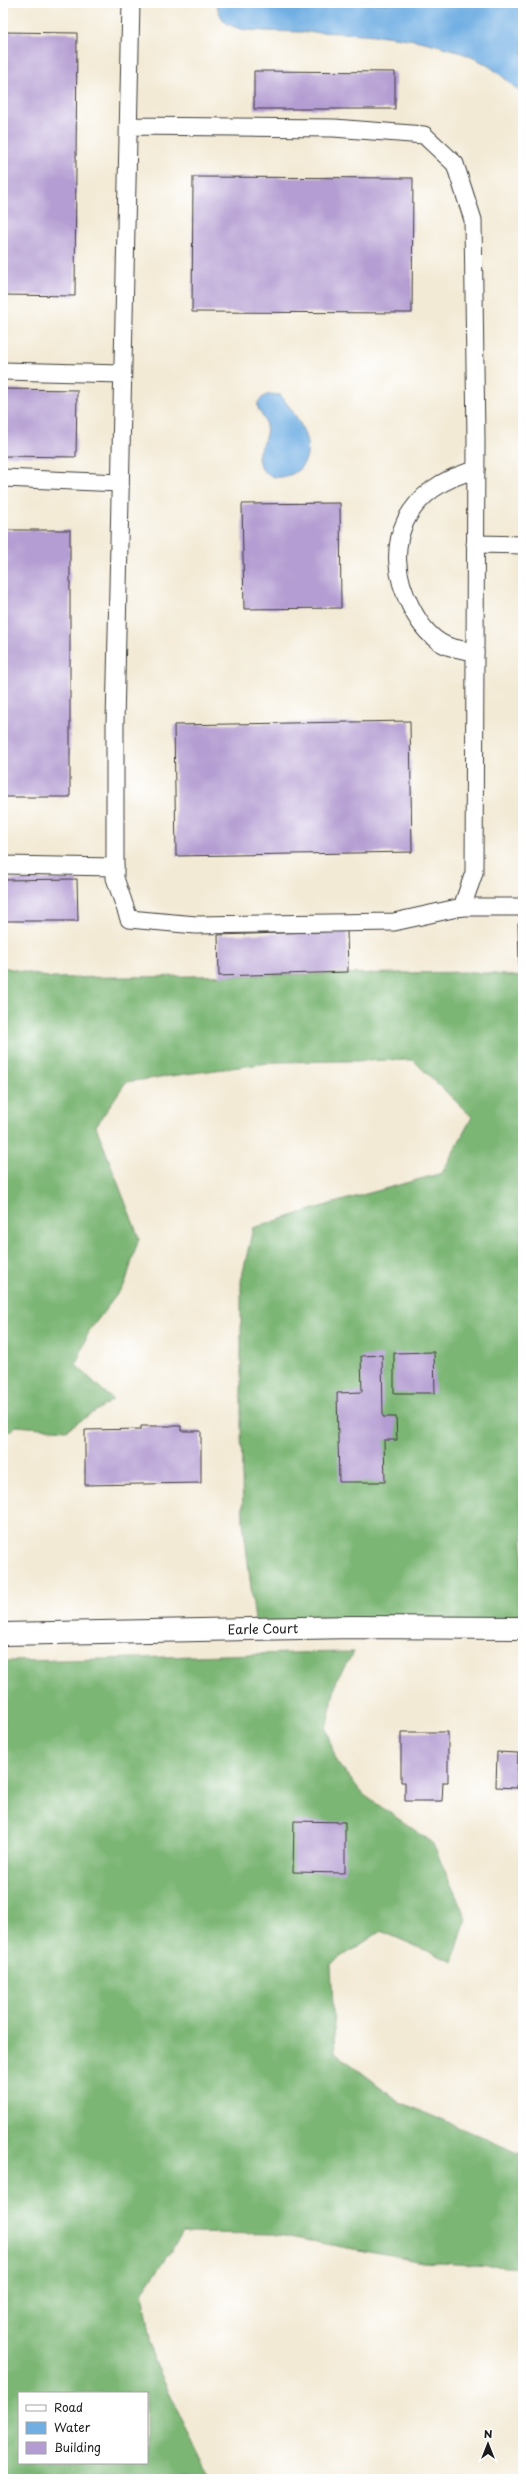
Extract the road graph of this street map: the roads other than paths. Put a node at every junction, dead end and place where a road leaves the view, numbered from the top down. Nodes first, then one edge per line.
1 (131, 3) edge
2 (128, 126) junction
3 (3, 371) edge
4 (122, 374) junction
5 (476, 470) junction
6 (3, 478) edge
7 (120, 483) junction
8 (475, 544) junction
9 (523, 545) edge
10 (475, 652) junction
11 (3, 865) edge
12 (115, 867) junction
13 (462, 907) junction
14 (523, 907) edge
15 (523, 1628) edge
16 (3, 1634) edge

1 - 2 lane
2 - 4 lane
2 - 5 lane
3 - 4 lane
4 - 7 lane
5 - 8 lane
5 - 10 lane
6 - 7 lane
7 - 12 lane
8 - 9 lane
8 - 10 lane
10 - 13 lane
11 - 12 lane
12 - 13 lane
13 - 14 lane
15 - 16 street, Earle Court

